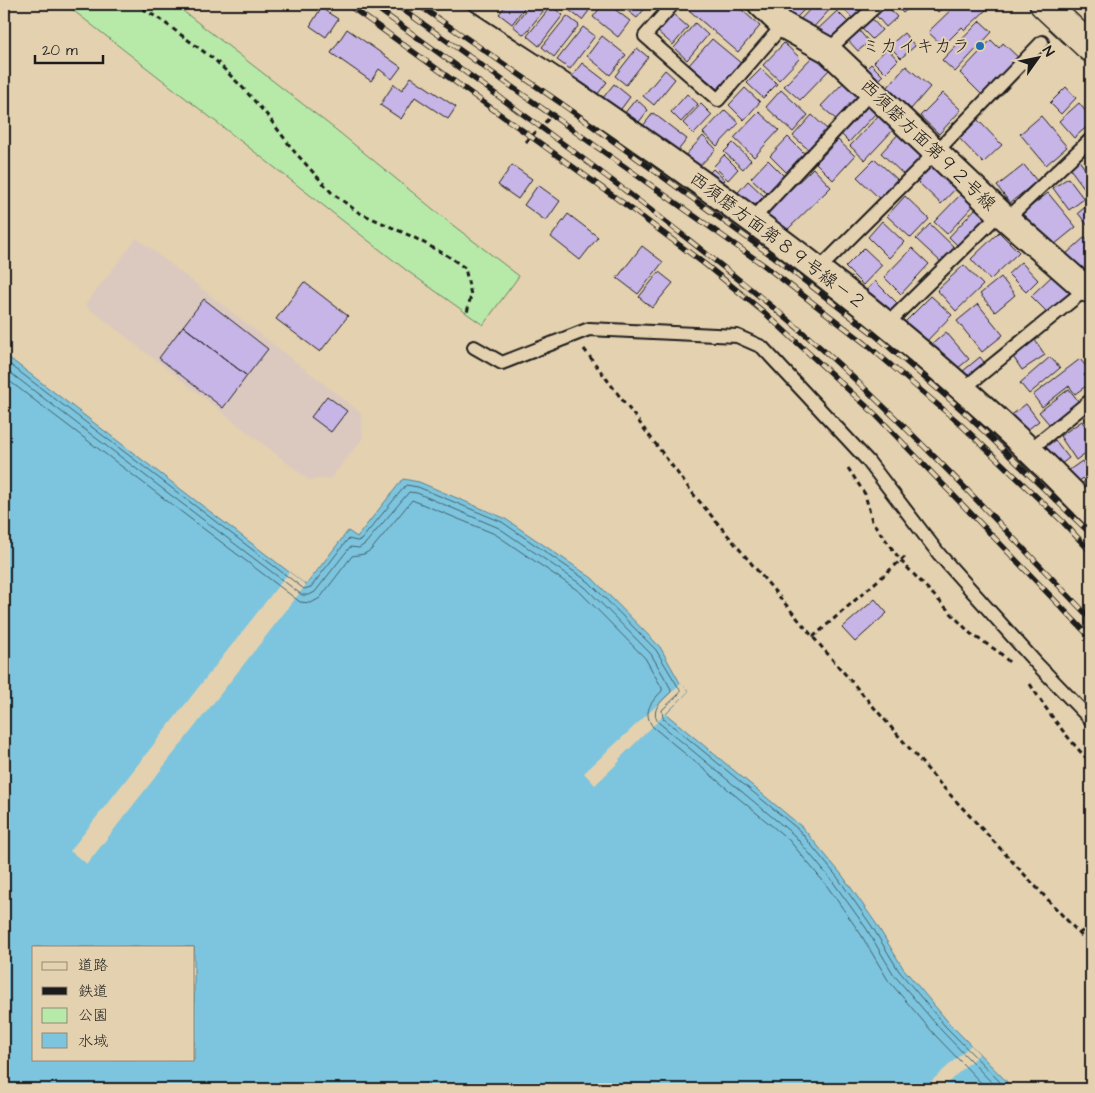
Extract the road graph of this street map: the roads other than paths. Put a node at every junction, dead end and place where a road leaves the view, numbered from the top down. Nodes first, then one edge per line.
1 (673, 4) edge
2 (761, 4) edge
3 (878, 4) edge
4 (1044, 4) edge
5 (446, 6) edge
6 (784, 25) junction
7 (1042, 42) dead end
8 (1091, 48) edge
9 (828, 50) junction
10 (872, 91) junction
11 (1091, 140) edge
12 (936, 152) junction
13 (1004, 216) junction
14 (752, 220) junction
15 (819, 269) junction
16 (1089, 287) edge
17 (887, 324) junction
18 (474, 347) dead end
19 (963, 389) junction
20 (1091, 400) edge
21 (1028, 451) junction
22 (1090, 508) edge
23 (1091, 720) edge

1 - 6 lane
2 - 6 street, 西須磨方面第９２号線
3 - 9 lane
4 - 8 highway
5 - 14 street, 西須磨方面第８９号線－２
6 - 9 street, 西須磨方面第９２号線
7 - 12 lane
9 - 10 street, 西須磨方面第９２号線
10 - 12 street, 西須磨方面第９２号線
10 - 14 lane
11 - 13 lane
12 - 13 street, 西須磨方面第９２号線
12 - 15 lane
13 - 16 street, 西須磨方面第９２号線
13 - 17 lane
14 - 15 street, 西須磨方面第８９号線－２
15 - 17 street, 西須磨方面第８９号線－２
16 - 19 lane
17 - 19 street, 西須磨方面第８９号線－２
18 - 23 lane
19 - 21 street, 西須磨方面第８９号線－２
20 - 21 lane
21 - 22 street, 西須磨方面第８９号線－２

